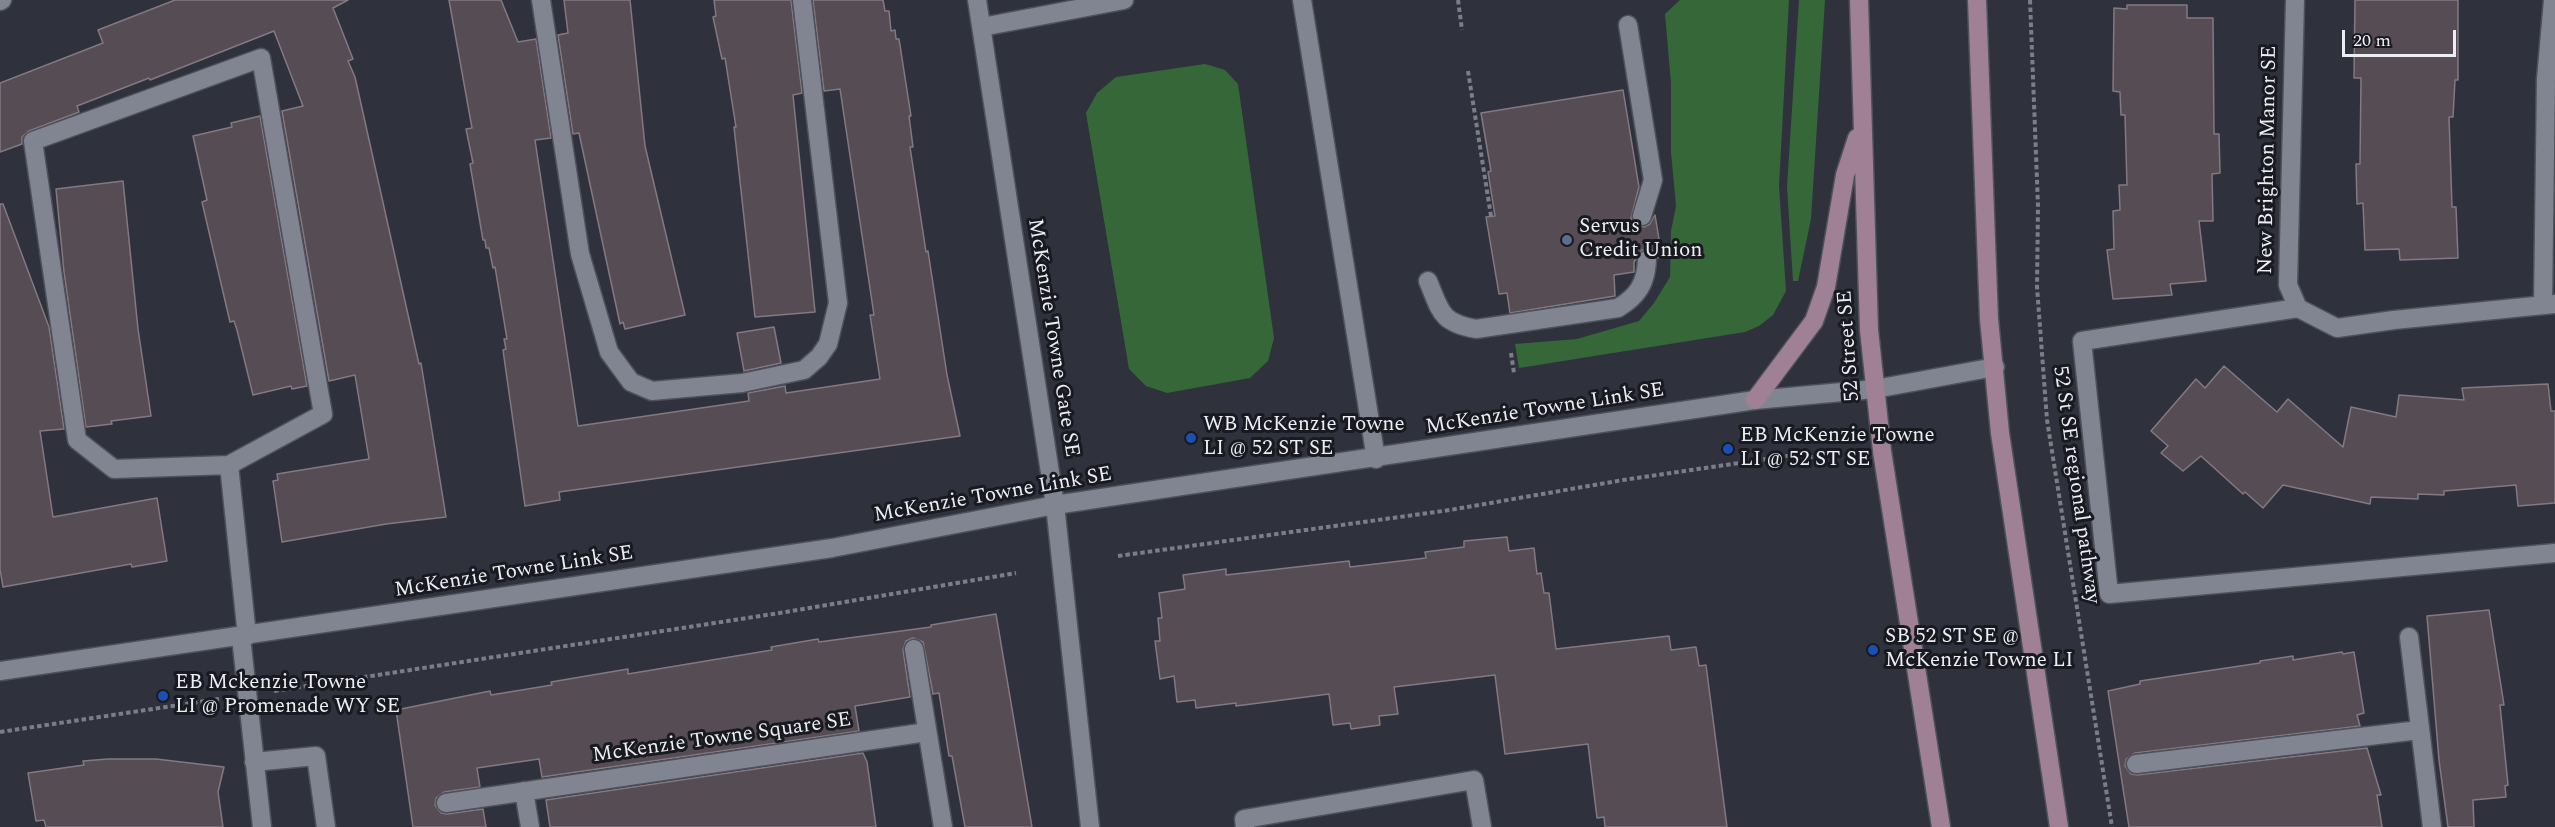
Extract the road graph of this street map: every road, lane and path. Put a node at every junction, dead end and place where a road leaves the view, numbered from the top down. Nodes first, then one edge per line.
1 (542, 0) edge
2 (802, 0) edge
3 (977, 0) edge
4 (1124, 0) edge
5 (1302, 0) edge
6 (1458, 0) edge
7 (1859, 0) edge
8 (1977, 0) edge
9 (2030, 0) edge
10 (2295, 0) edge
11 (2553, 0) edge
12 (1628, 25) dead end
13 (982, 27) junction
14 (1462, 30) dead end
15 (1468, 71) dead end
16 (1862, 124) junction
17 (1491, 216) dead end
18 (1642, 216) dead end
19 (1647, 260) dead end
20 (1428, 281) dead end
21 (2549, 304) edge
22 (2298, 308) junction
23 (1995, 367) junction
24 (1875, 388) junction
25 (1755, 400) junction
26 (1816, 457) dead end
27 (1376, 459) junction
28 (229, 465) junction
29 (1055, 505) junction
30 (2555, 553) edge
31 (1118, 556) dead end
32 (1016, 573) dead end
33 (244, 636) junction
34 (2409, 637) dead end
35 (914, 649) dead end
36 (0, 671) edge
37 (247, 695) junction
38 (2419, 730) junction
39 (0, 732) edge
40 (927, 732) junction
41 (254, 762) junction
42 (2136, 764) dead end
43 (524, 791) junction
44 (446, 803) dead end
45 (262, 827) edge
46 (326, 827) edge
47 (530, 827) edge
48 (943, 827) edge
49 (1090, 827) edge
50 (1245, 827) edge
51 (1482, 827) edge
52 (1941, 827) edge
53 (2059, 827) edge
54 (2112, 827) edge
55 (2432, 827) edge

1 - 2 street
3 - 13 street, McKenzie Towne Gate SE
4 - 13 street
5 - 27 street
6 - 14 path
7 - 16 main road, 52 Street SE
8 - 23 main road
9 - 54 path, 52 St SE regional pathway
10 - 22 street, New Brighton Manor SE
11 - 21 street
12 - 18 street
13 - 29 street, McKenzie Towne Gate SE
15 - 17 path
16 - 24 main road, 52 Street SE
16 - 25 main road
19 - 20 street
21 - 22 street
22 - 30 street
23 - 24 street, McKenzie Towne Link SE
23 - 53 main road
24 - 25 street, McKenzie Towne Link SE
24 - 52 main road, 52 Street SE
25 - 27 street, McKenzie Towne Link SE
26 - 31 path
27 - 29 street, McKenzie Towne Link SE
28 - 28 street
28 - 33 street
29 - 33 street, McKenzie Towne Link SE
29 - 49 street, McKenzie Towne Gate SE
32 - 37 path
33 - 36 street, McKenzie Towne Link SE
33 - 37 street
34 - 38 street
35 - 40 street
37 - 39 path
37 - 41 street
38 - 42 street
38 - 55 street
40 - 43 street, McKenzie Towne Square SE
40 - 48 street
41 - 45 street
41 - 46 street
43 - 44 street, McKenzie Towne Square SE
43 - 47 street
50 - 51 street

